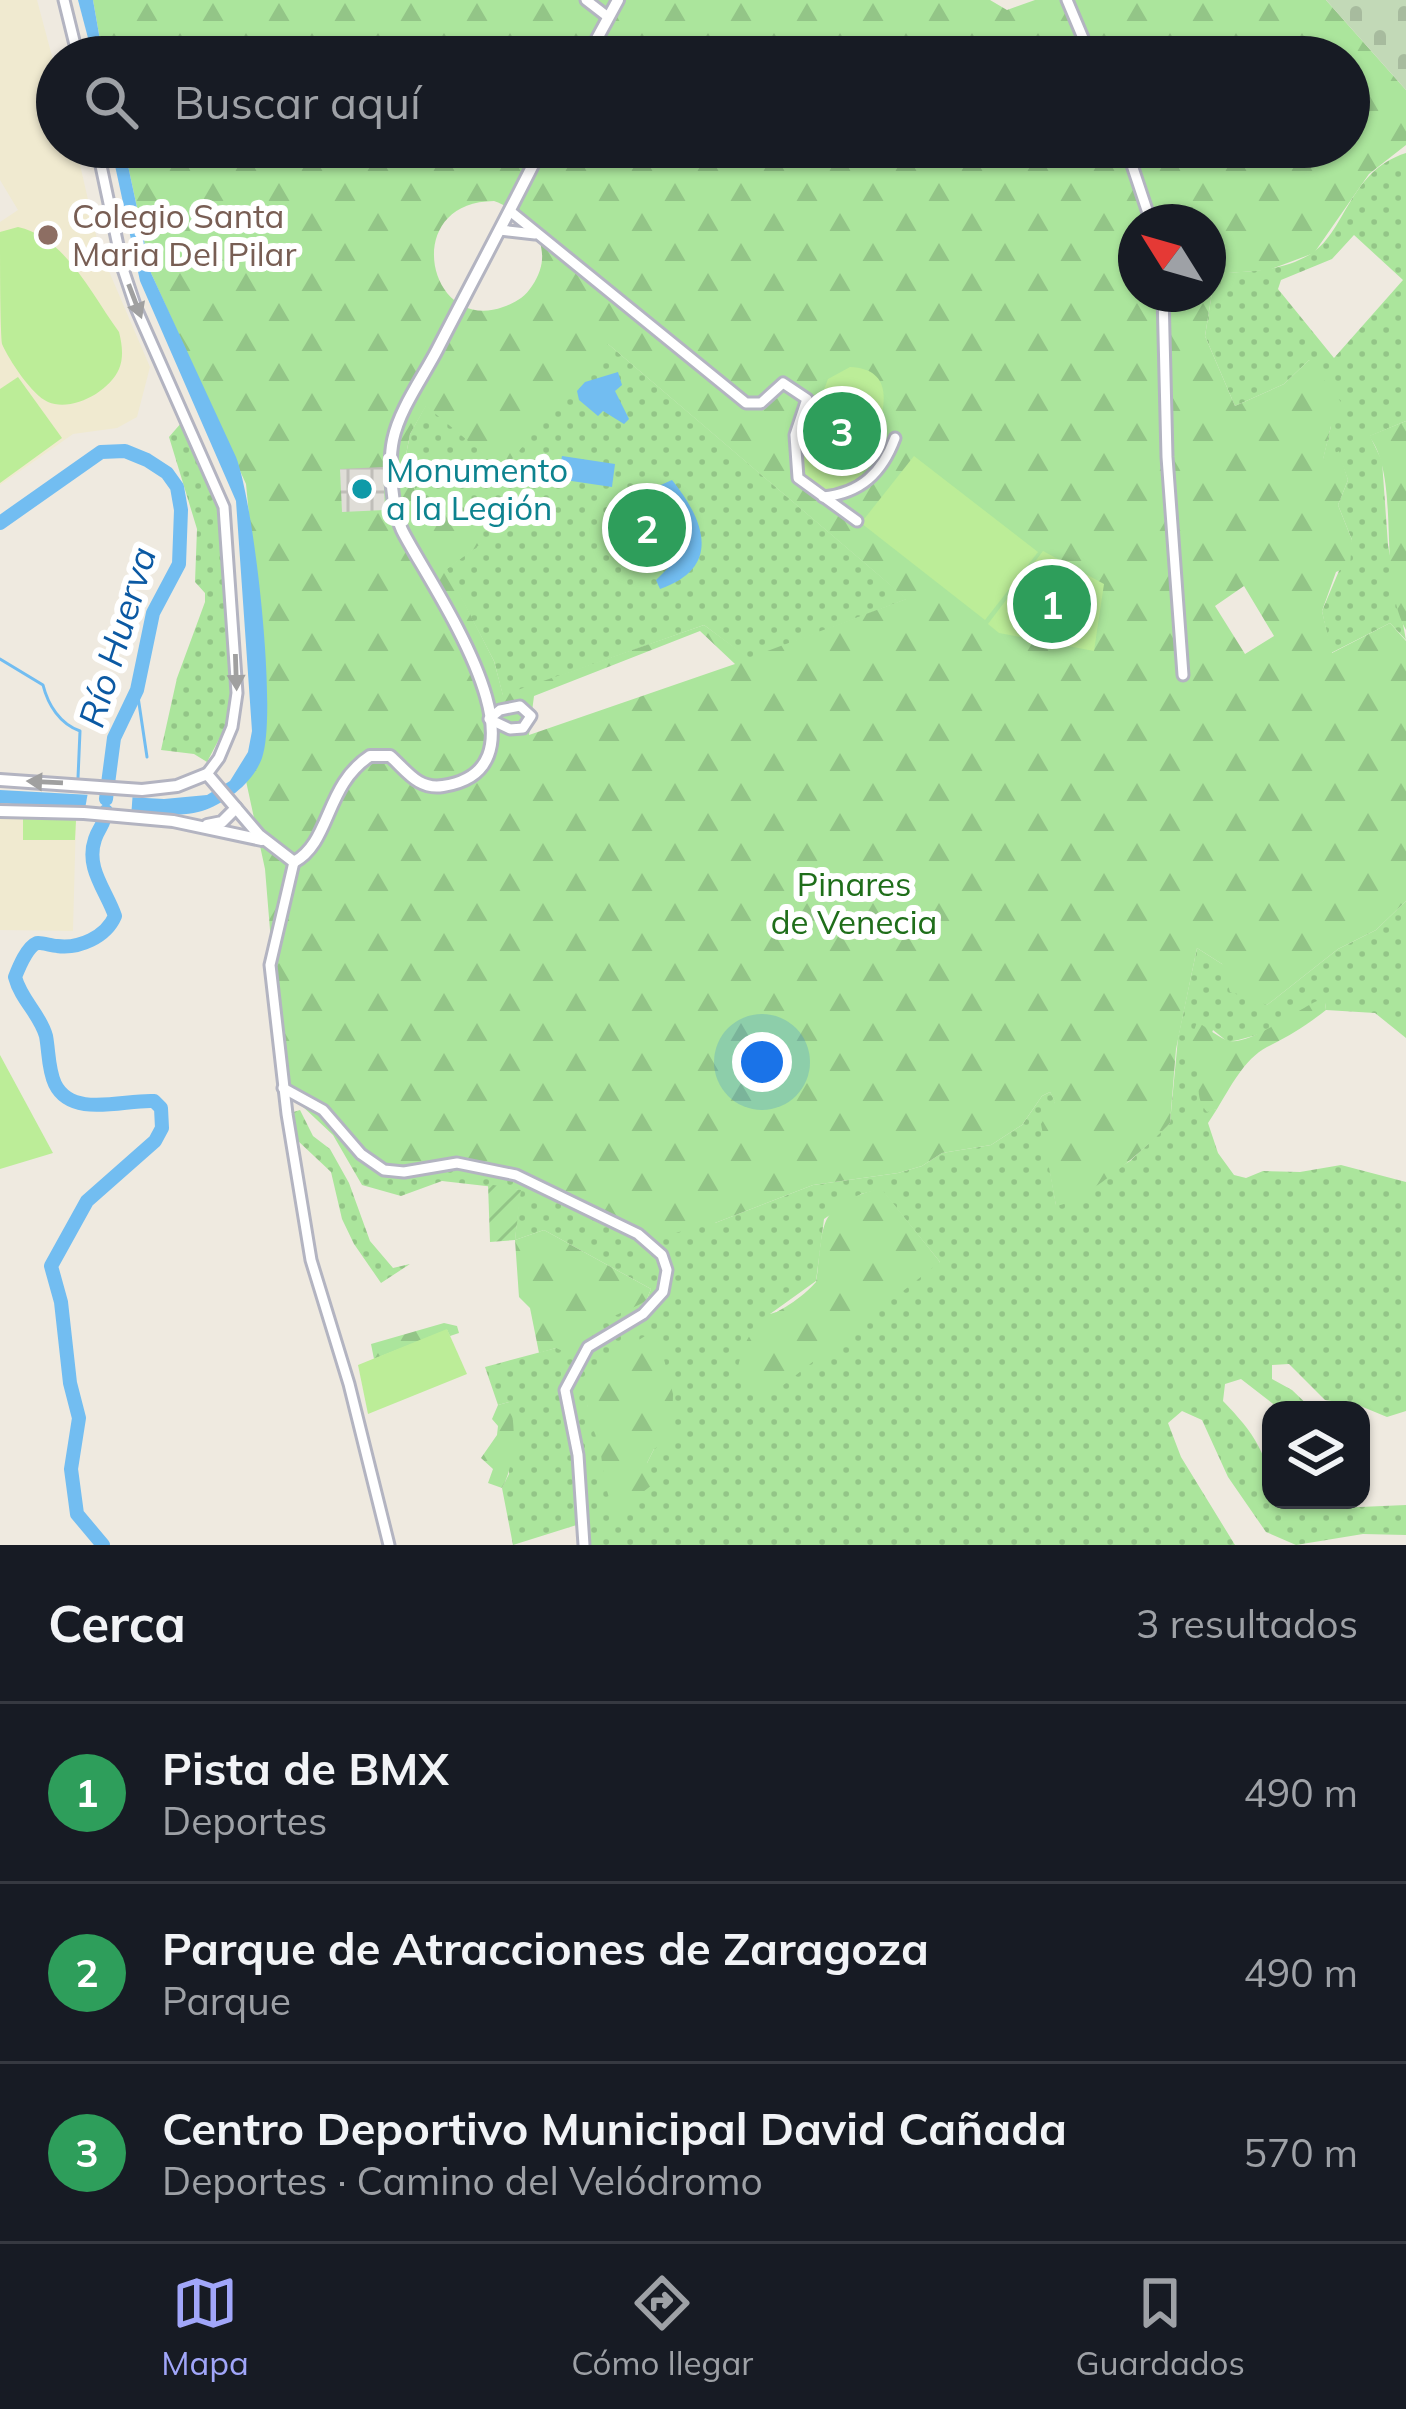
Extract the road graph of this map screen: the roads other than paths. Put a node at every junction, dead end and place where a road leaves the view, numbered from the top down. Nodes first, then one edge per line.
1 (64, 0) edge
2 (586, 0) edge
3 (618, 0) edge
4 (1067, 0) edge
5 (608, 17) junction
6 (73, 36) edge
7 (598, 36) edge
8 (1082, 36) edge
9 (101, 168) edge
10 (532, 168) edge
11 (1133, 168) edge
12 (1145, 204) edge
13 (510, 211) junction
14 (500, 230) junction
15 (535, 234) junction
16 (1163, 312) edge
17 (895, 438) dead end
18 (824, 497) junction
19 (857, 521) dead end
20 (1183, 675) dead end
21 (487, 703) junction
22 (500, 710) junction
23 (489, 719) junction
24 (212, 778) junction
25 (0, 780) edge
26 (234, 805) junction
27 (0, 812) edge
28 (198, 826) junction
29 (266, 841) junction
30 (293, 862) junction
31 (284, 1088) junction
32 (389, 1545) edge
33 (584, 1545) edge

1 - 6 street
2 - 5 street
3 - 5 street
4 - 8 street
5 - 7 street
9 -> 24 street
10 - 13 street
11 - 12 street
13 - 14 street
13 - 15 street
14 - 15 street
14 - 21 street
15 - 18 street
16 - 20 street
17 - 18 street
18 - 19 street
21 - 22 street
21 - 23 street
22 - 23 street
22 - 23 street
23 - 30 street
24 -> 25 street
24 - 26 street
26 - 28 street
26 - 29 street
27 - 28 street
28 - 29 street
29 - 30 street
30 - 31 street
31 - 32 street
31 - 33 street

